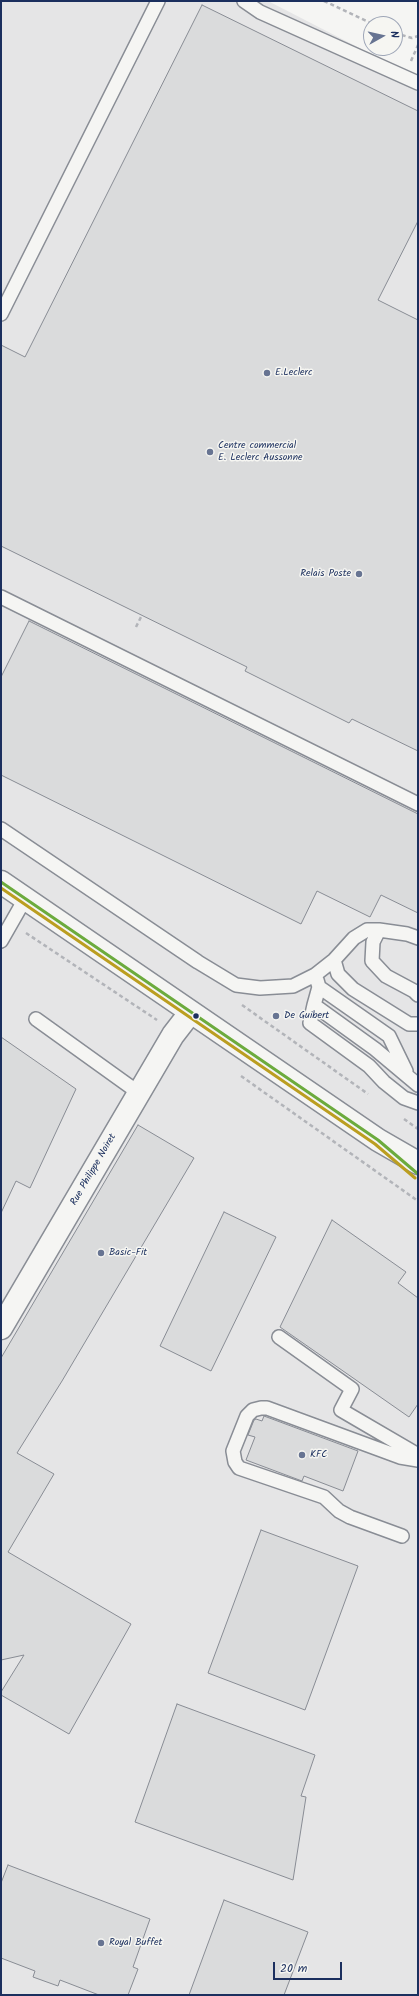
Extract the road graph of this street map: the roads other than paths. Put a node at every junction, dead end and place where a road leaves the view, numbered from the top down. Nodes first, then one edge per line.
1 (158, 1) edge
2 (244, 1) edge
3 (418, 83) edge
4 (1, 314) edge
5 (1, 597) edge
6 (418, 804) edge
7 (1, 829) edge
8 (1, 882) edge
9 (25, 899) junction
10 (379, 930) junction
11 (418, 938) edge
12 (1, 941) edge
13 (334, 960) junction
14 (317, 981) junction
15 (418, 995) edge
16 (314, 1005) junction
17 (190, 1012) junction
18 (36, 1019) dead end
19 (418, 1024) edge
20 (408, 1075) junction
21 (418, 1085) edge
22 (139, 1093) junction
23 (418, 1103) edge
24 (378, 1140) junction
25 (418, 1163) edge
26 (418, 1174) edge
27 (1, 1328) edge
28 (279, 1337) dead end
29 (418, 1456) edge
30 (418, 1460) edge
31 (402, 1536) dead end

1 - 4 lane
2 - 3 lane
5 - 6 lane
7 - 14 lane
8 - 9 main road
9 - 12 lane
9 - 17 main road
10 - 11 lane
10 - 13 lane
10 - 15 lane
13 - 14 lane
13 - 19 lane
14 - 16 lane
14 - 20 lane
16 - 20 lane
16 - 23 lane
17 - 22 main road, Rue Philippe Noiret
17 - 24 main road
18 - 22 lane
20 - 21 lane
22 - 27 main road, Rue Philippe Noiret
24 - 25 main road
24 - 26 main road
28 - 29 lane
30 - 31 lane

